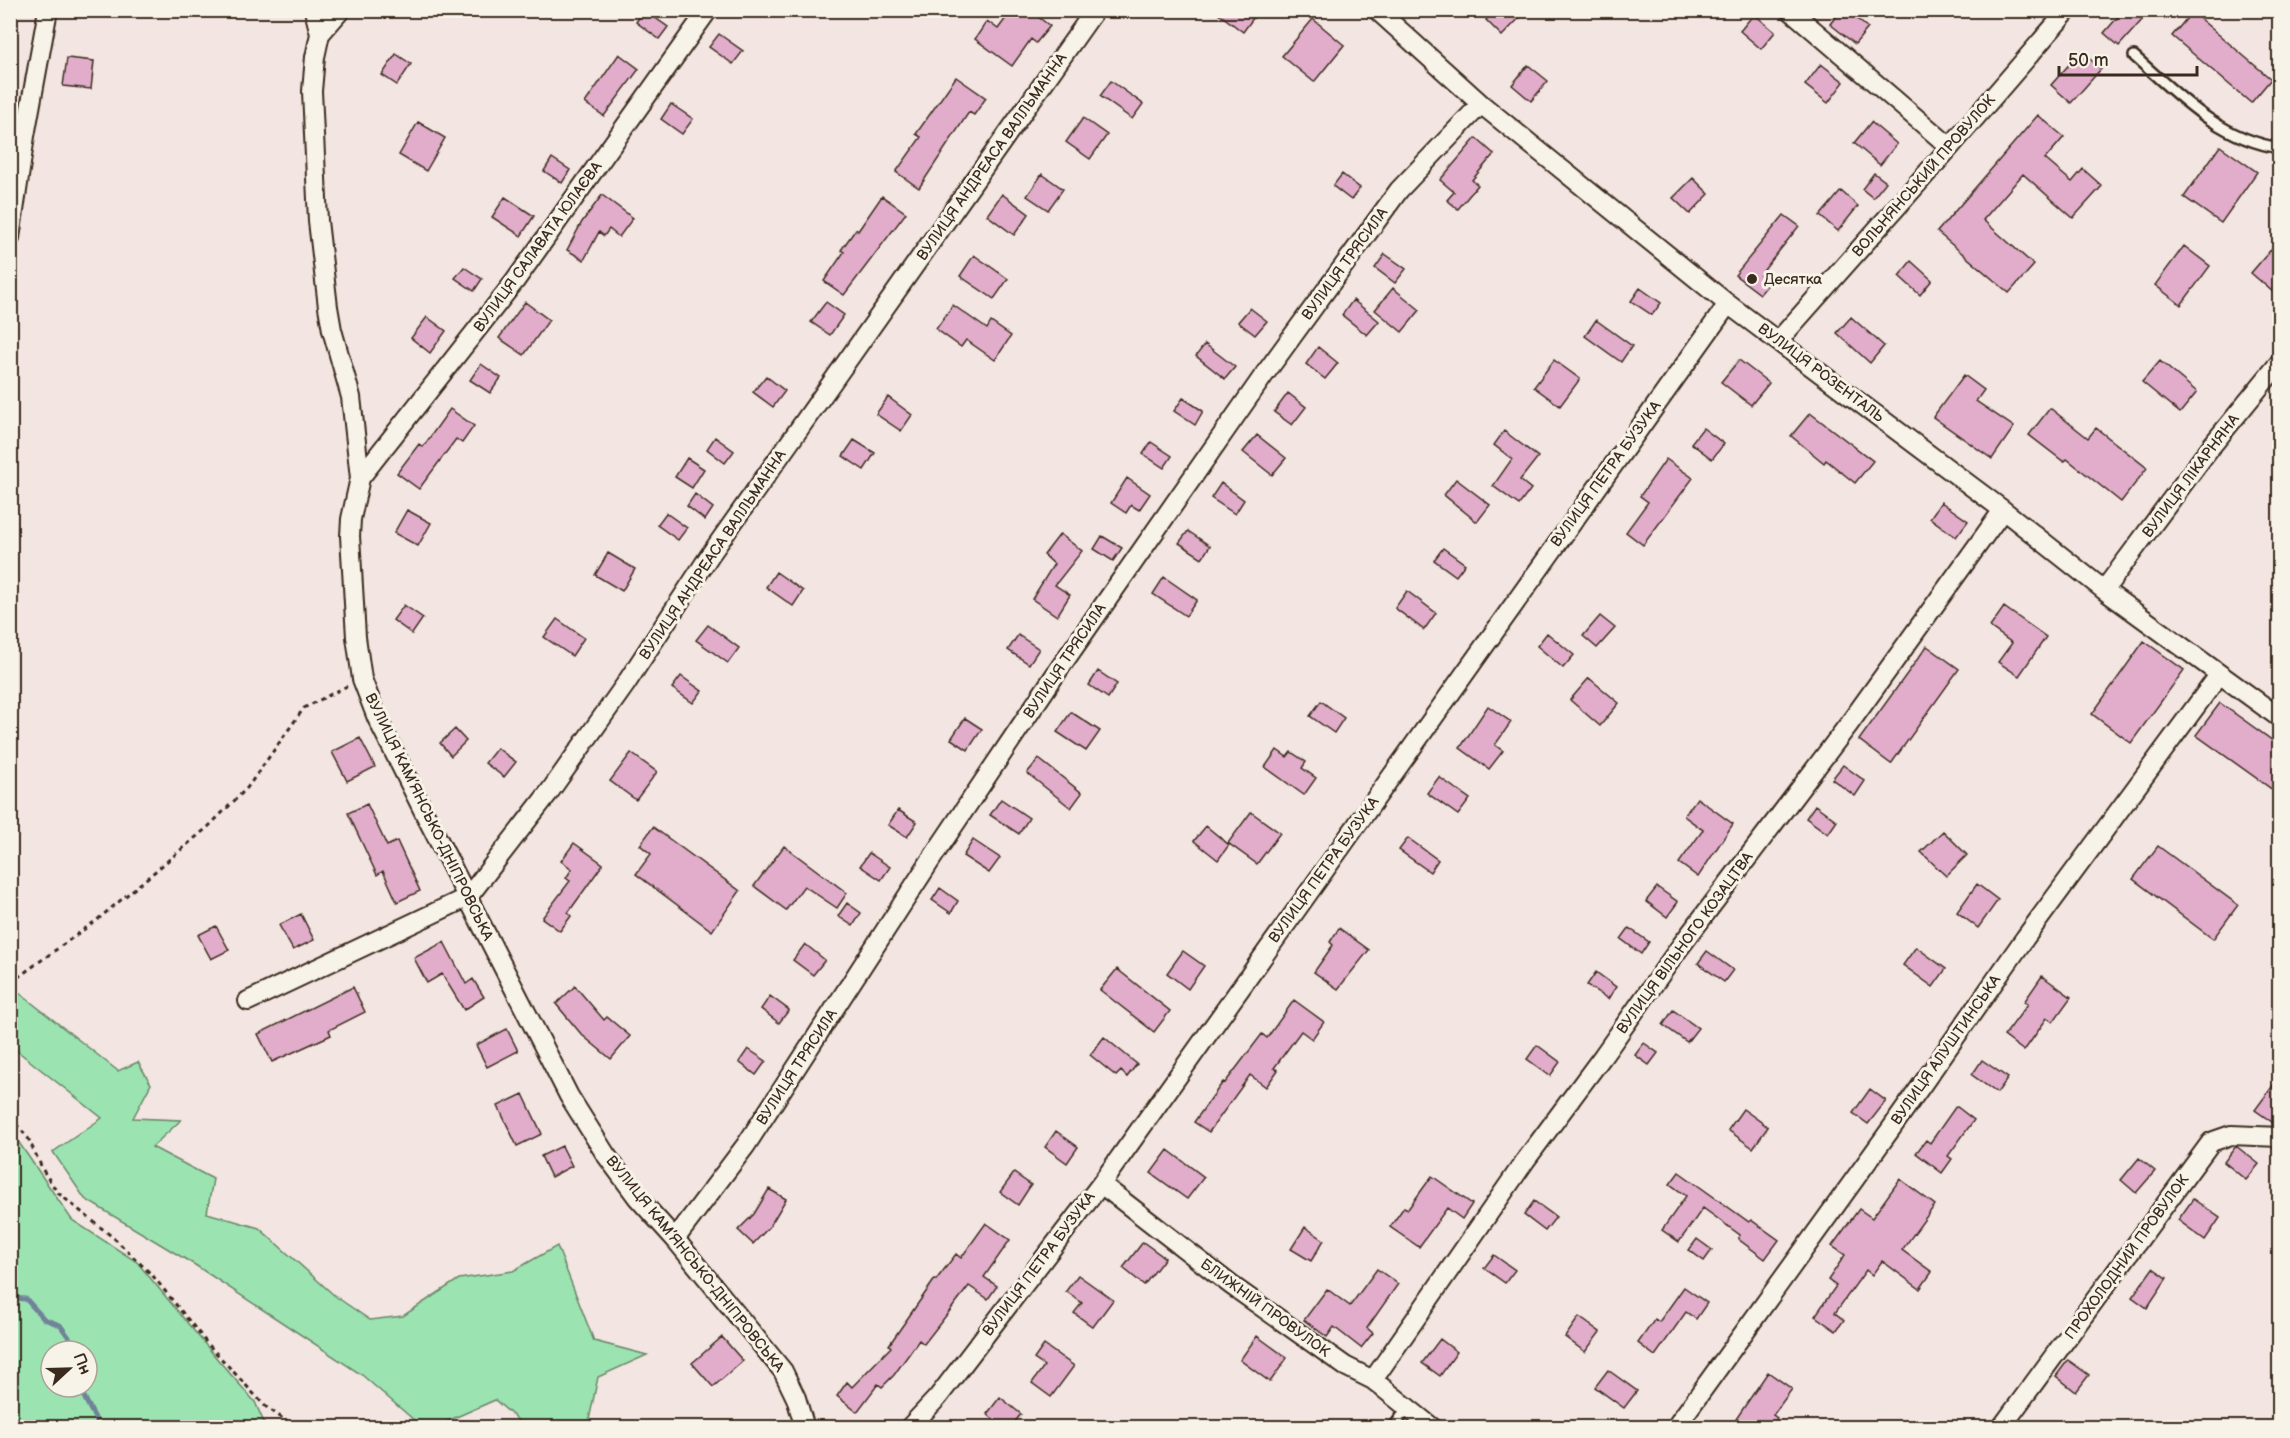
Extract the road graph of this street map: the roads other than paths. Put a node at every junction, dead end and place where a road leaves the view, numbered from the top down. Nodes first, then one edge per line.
1 (48, 10) edge
2 (314, 10) edge
3 (341, 10) edge
4 (708, 10) edge
5 (1095, 10) edge
6 (1377, 10) edge
7 (1790, 10) edge
8 (2068, 10) edge
9 (321, 34) junction
10 (2133, 56) dead end
11 (1481, 104) junction
12 (18, 141) edge
13 (1950, 147) junction
14 (2280, 148) edge
15 (10, 238) edge
16 (1728, 304) junction
17 (1778, 341) junction
18 (2280, 363) edge
19 (360, 478) junction
20 (2003, 510) junction
21 (2104, 590) junction
22 (2219, 675) junction
23 (2280, 718) edge
24 (468, 897) junction
25 (248, 1001) dead end
26 (2280, 1137) edge
27 (1101, 1184) junction
28 (675, 1239) junction
29 (1373, 1380) junction
30 (1407, 1408) junction
31 (806, 1428) edge
32 (909, 1428) edge
33 (1393, 1428) edge
34 (1433, 1428) edge
35 (1675, 1428) edge
36 (2001, 1428) edge

1 - 12 street
2 - 9 street, ВУЛИЦЯ КАМ’ЯНСЬКО-ДНІПРОВСЬКА
3 - 9 street
4 - 19 street, ВУЛИЦЯ САЛАВАТА ЮЛАЄВА
5 - 24 street, ВУЛИЦЯ АНДРЕАСА ВАЛЛЬМАННА
6 - 11 street, ВУЛИЦЯ РОЗЕНТАЛЬ
7 - 13 street
8 - 13 street, ВОЛЬНЯНСЬКИЙ ПРОВУЛОК
9 - 19 street, ВУЛИЦЯ КАМ’ЯНСЬКО-ДНІПРОВСЬКА
10 - 14 lane
11 - 16 street, ВУЛИЦЯ РОЗЕНТАЛЬ
11 - 28 street, ВУЛИЦЯ ТРЯСИЛА
12 - 15 street
13 - 17 street, ВОЛЬНЯНСЬКИЙ ПРОВУЛОК
16 - 17 street, ВУЛИЦЯ РОЗЕНТАЛЬ
16 - 27 street, ВУЛИЦЯ ПЕТРА БУЗУКА
17 - 20 street, ВУЛИЦЯ РОЗЕНТАЛЬ
18 - 21 street, ВУЛИЦЯ ЛІКАРНЯНА
19 - 24 street, ВУЛИЦЯ КАМ’ЯНСЬКО-ДНІПРОВСЬКА
20 - 21 street, ВУЛИЦЯ РОЗЕНТАЛЬ
20 - 29 street, ВУЛИЦЯ ВІЛЬНОГО КОЗАЦТВА
21 - 22 street, ВУЛИЦЯ РОЗЕНТАЛЬ
22 - 23 street, ВУЛИЦЯ РОЗЕНТАЛЬ
22 - 35 street, ВУЛИЦЯ АЛУШТИНСЬКА
24 - 25 street, ВУЛИЦЯ АНДРЕАСА ВАЛЛЬМАННА
24 - 28 street, ВУЛИЦЯ КАМ’ЯНСЬКО-ДНІПРОВСЬКА
26 - 36 street, ПРОХОЛОДНИЙ ПРОВУЛОК
27 - 29 street, БЛИЖНІЙ ПРОВУЛОК
27 - 32 street, ВУЛИЦЯ ПЕТРА БУЗУКА
28 - 31 street, ВУЛИЦЯ КАМ’ЯНСЬКО-ДНІПРОВСЬКА
29 - 30 street, БЛИЖНІЙ ПРОВУЛОК
30 - 33 lane
30 - 34 street, БЛИЖНІЙ ПРОВУЛОК

